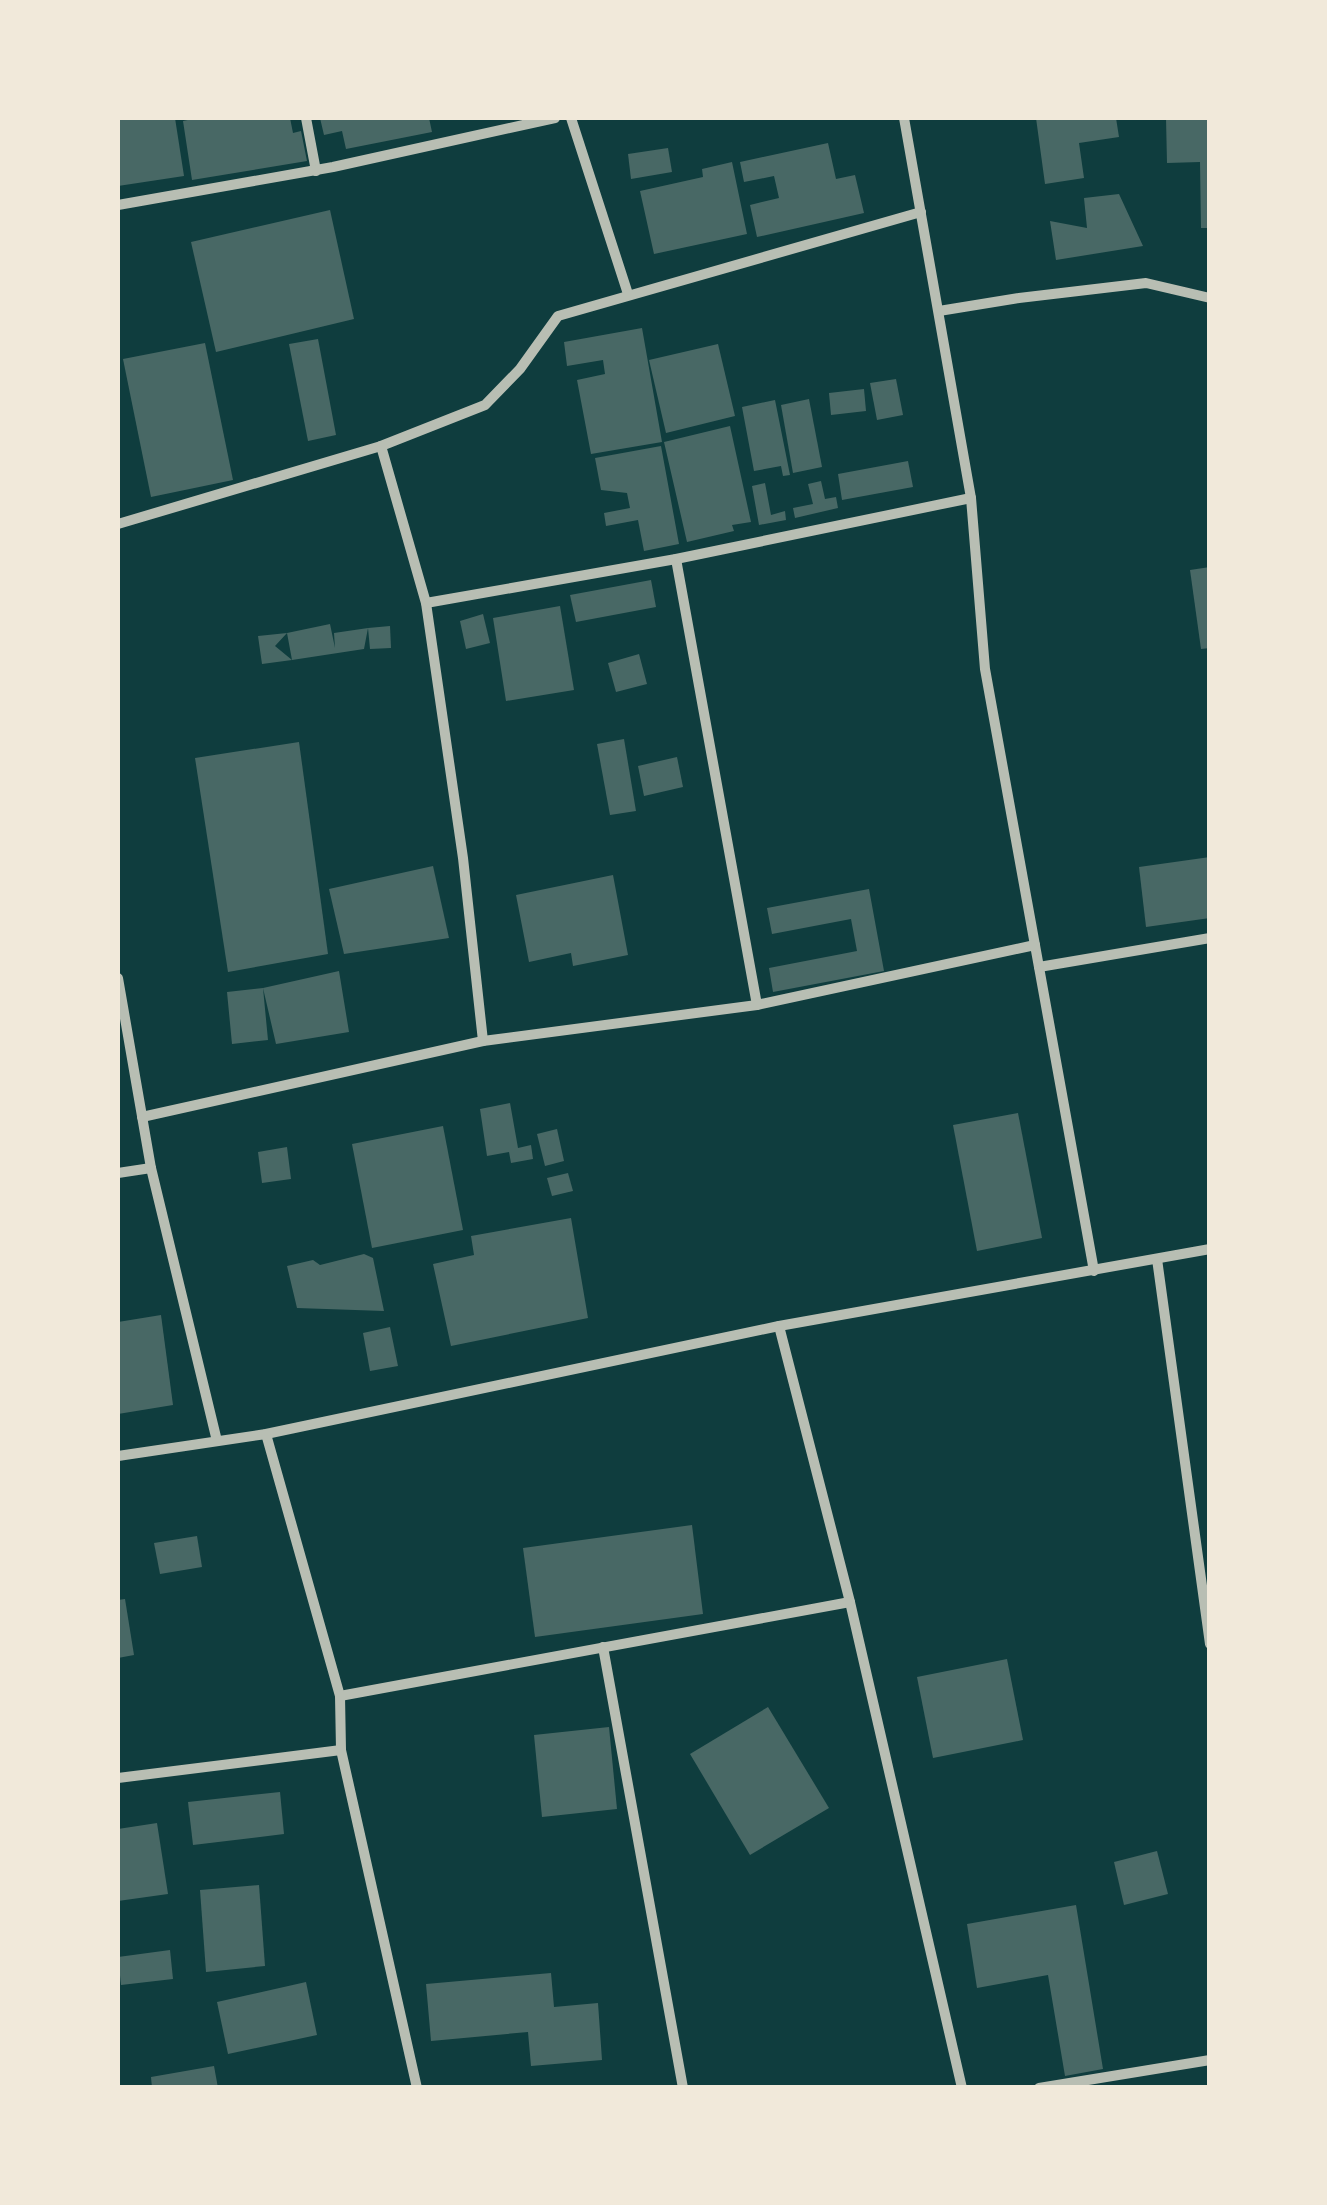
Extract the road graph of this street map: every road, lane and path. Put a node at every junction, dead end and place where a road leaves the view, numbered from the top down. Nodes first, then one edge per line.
1 (306, 118) edge
2 (555, 118) edge
3 (571, 118) edge
4 (904, 118) edge
5 (316, 170) junction
6 (118, 205) edge
7 (921, 212) junction
8 (628, 294) junction
9 (1210, 298) edge
10 (939, 312) junction
11 (381, 446) junction
12 (971, 498) junction
13 (118, 524) edge
14 (676, 559) junction
15 (426, 603) junction
16 (1210, 938) edge
17 (1035, 945) junction
18 (1039, 966) junction
19 (118, 978) edge
20 (757, 1004) junction
21 (484, 1041) junction
22 (142, 1117) junction
23 (152, 1168) junction
24 (118, 1173) edge
25 (1210, 1249) edge
26 (1157, 1259) junction
27 (1094, 1271) junction
28 (778, 1326) junction
29 (266, 1434) junction
30 (218, 1441) junction
31 (118, 1456) edge
32 (850, 1602) junction
33 (1210, 1644) edge
34 (603, 1647) junction
35 (340, 1696) junction
36 (341, 1750) junction
37 (118, 1778) edge
38 (1210, 2060) edge
39 (417, 2088) edge
40 (683, 2088) edge
41 (962, 2088) edge
42 (1039, 2088) edge

1 - 5 street
2 - 5 street
3 - 8 street
4 - 7 street
5 - 6 street
7 - 8 street
7 - 10 street
8 - 11 street
9 - 10 street
10 - 12 street
11 - 13 street
11 - 15 street
12 - 14 street
12 - 17 street
14 - 15 street
14 - 20 street
15 - 21 street
16 - 18 street
17 - 18 street
17 - 20 street
18 - 27 street
19 - 22 street
20 - 21 street
21 - 22 street
22 - 23 street
23 - 24 street
23 - 30 street
25 - 26 street
26 - 27 street
26 - 33 street
27 - 28 street
28 - 29 street
28 - 32 street
29 - 30 street
29 - 35 street
30 - 31 street
32 - 34 street
32 - 41 street
34 - 35 street
34 - 40 street
35 - 36 street
36 - 37 street
36 - 39 street
38 - 42 street

